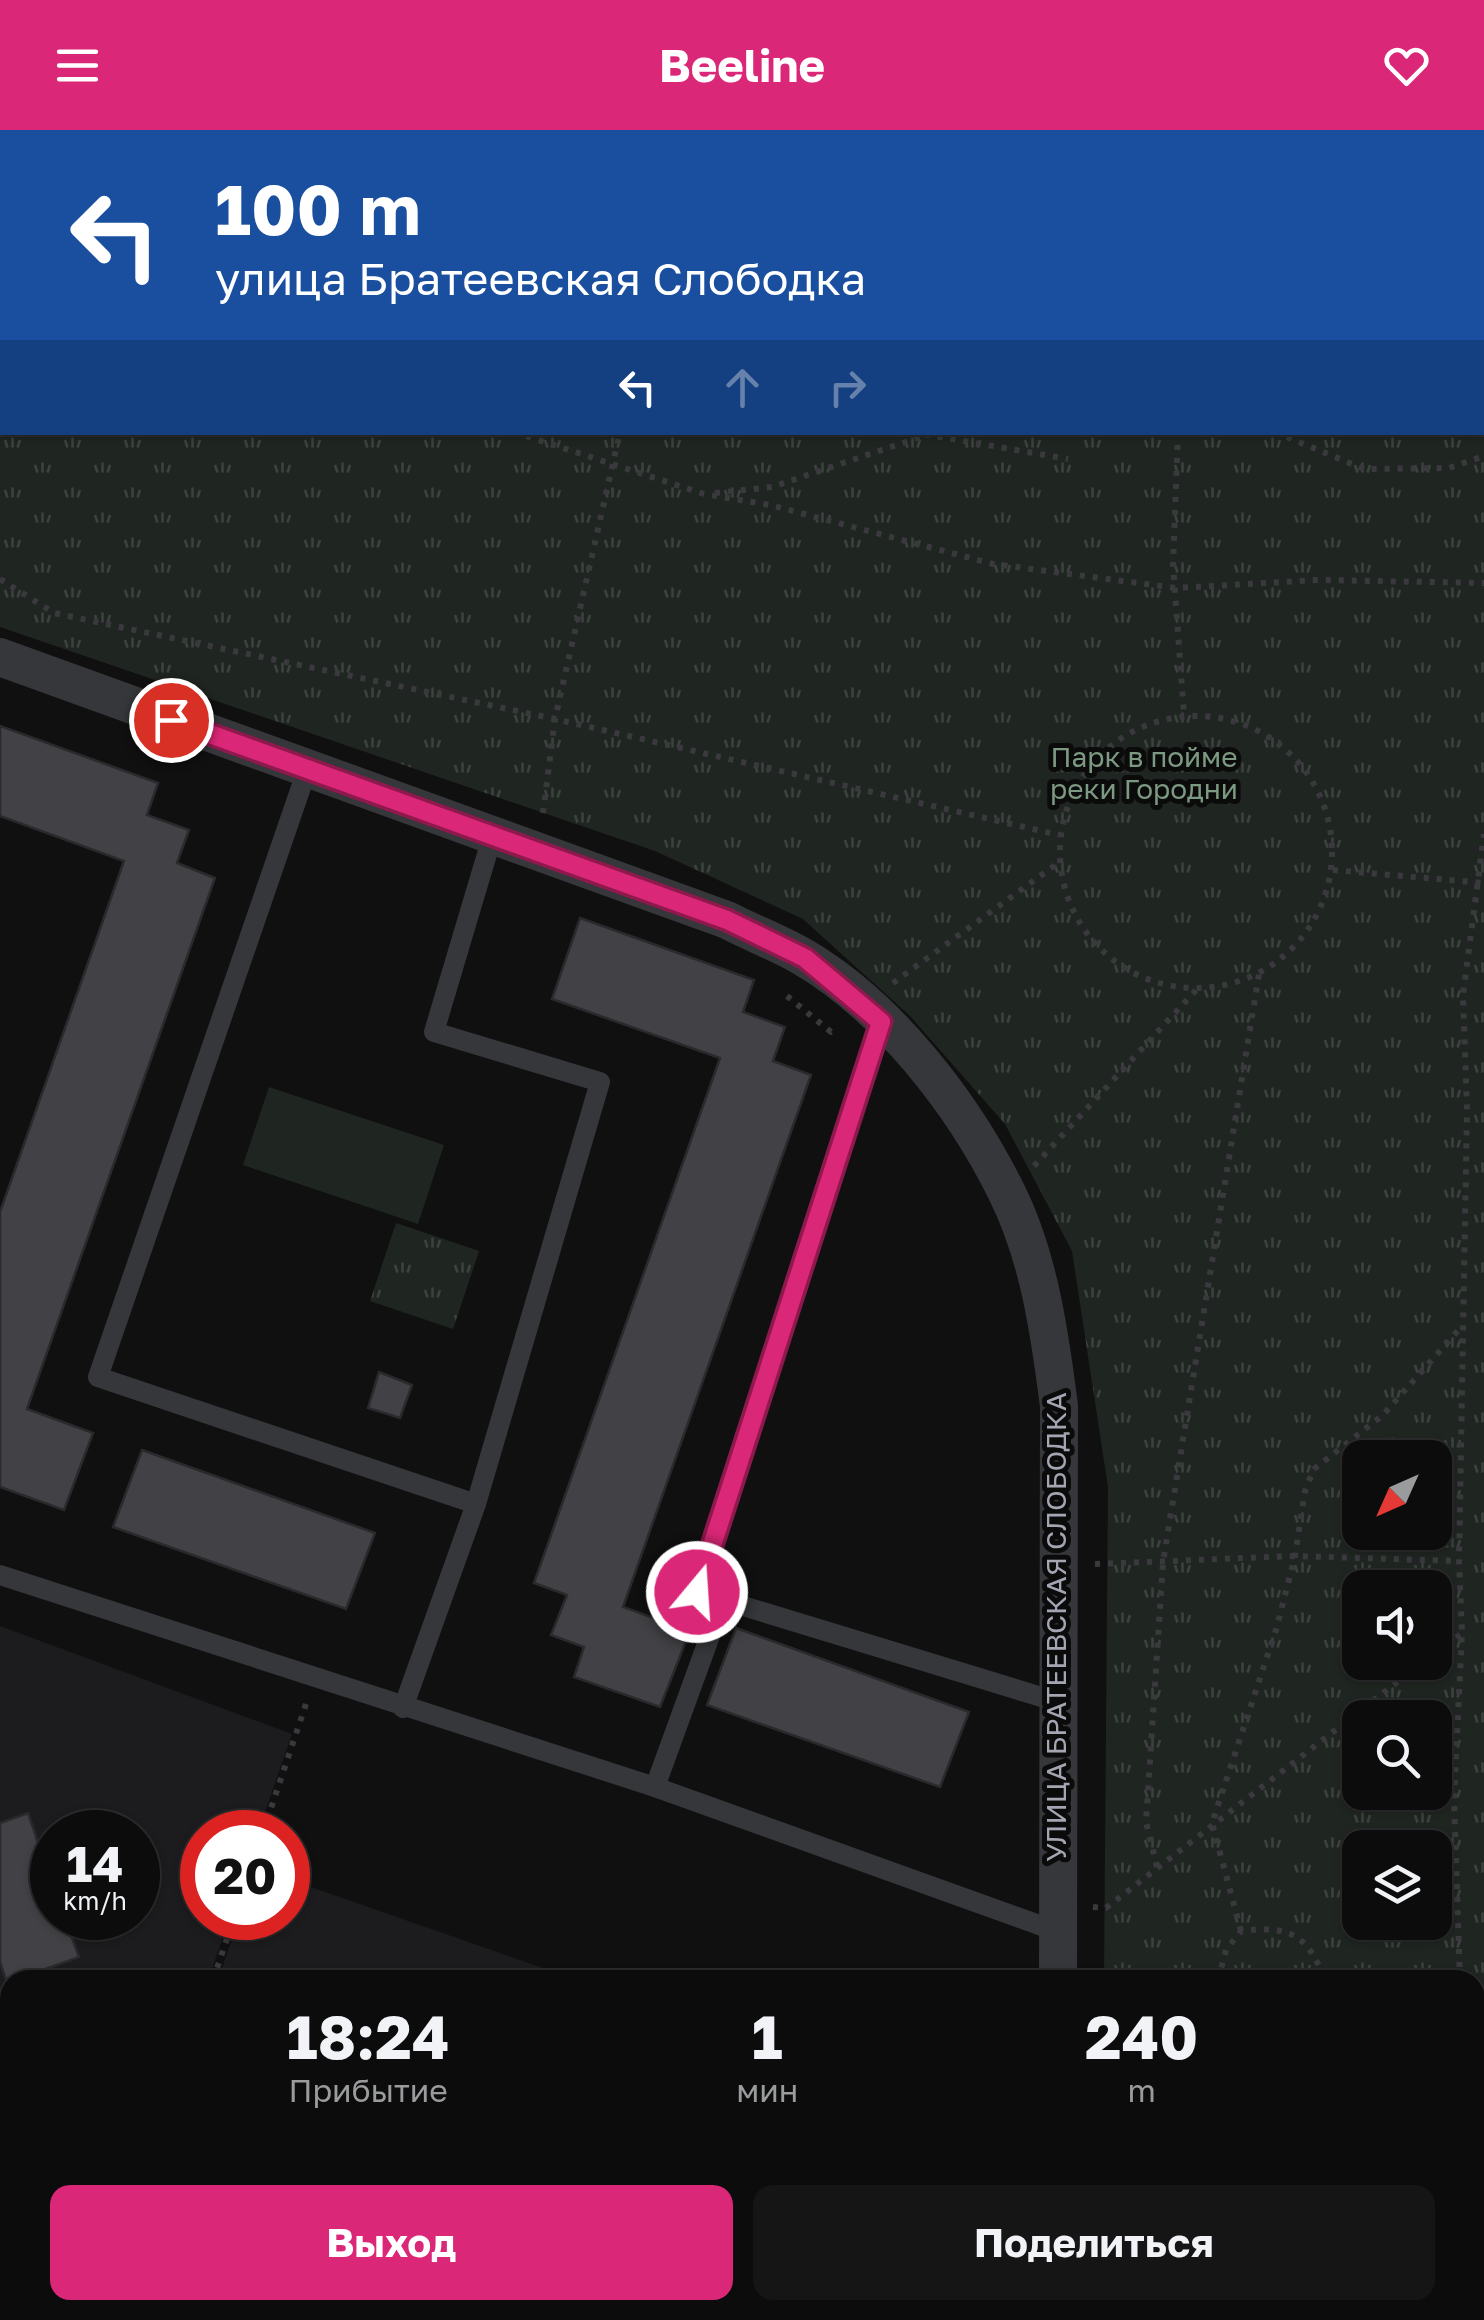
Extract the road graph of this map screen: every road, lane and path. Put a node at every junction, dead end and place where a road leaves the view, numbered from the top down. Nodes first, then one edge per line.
1 (524, 435) edge
2 (619, 435) edge
3 (917, 435) edge
4 (926, 435) edge
5 (1178, 435) edge
6 (1282, 435) edge
7 (921, 437) junction
8 (1484, 456) edge
9 (1068, 458) dead end
10 (612, 462) junction
11 (704, 494) junction
12 (0, 579) edge
13 (1484, 583) edge
14 (1176, 588) junction
15 (0, 657) edge
16 (1184, 714) junction
17 (556, 719) junction
18 (307, 770) junction
19 (493, 834) junction
20 (1484, 834) edge
21 (1059, 835) junction
22 (539, 850) junction
23 (1058, 863) junction
24 (1333, 870) junction
25 (1481, 882) edge
26 (1259, 974) junction
27 (1198, 988) junction
28 (879, 1008) junction
29 (1026, 1174) dead end
30 (1463, 1325) junction
31 (476, 1504) junction
32 (1295, 1556) junction
33 (1459, 1561) junction
34 (1163, 1562) junction
35 (1061, 1566) junction
36 (0, 1574) edge
37 (723, 1600) junction
38 (1462, 1633) junction
39 (1452, 1640) edge
40 (315, 1679) junction
41 (1399, 1680) edge
42 (1058, 1702) junction
43 (403, 1708) junction
44 (656, 1787) junction
45 (270, 1810) edge
46 (1212, 1822) junction
47 (1157, 1867) junction
48 (1055, 1917) junction
49 (1241, 1931) junction
50 (227, 1940) edge
51 (216, 1970) edge
52 (1058, 1970) edge
53 (1221, 1970) edge
54 (1321, 1970) edge
55 (1460, 1970) edge

1 - 10 path
2 - 10 path
3 - 7 path
4 - 7 path
5 - 14 path
6 - 8 path
7 - 9 path
7 - 11 path
10 - 11 path
10 - 17 path
11 - 14 path
12 - 17 path
13 - 14 path
14 - 16 path
15 - 18 street, УЛИЦА БРАТЕЕВСКАЯ СЛОБОДКА
16 - 21 path
16 - 24 path
17 - 21 path
17 - 22 path
18 - 19 street, УЛИЦА БРАТЕЕВСКАЯ СЛОБОДКА
18 - 31 lane
19 - 22 street, УЛИЦА БРАТЕЕВСКАЯ СЛОБОДКА
19 - 31 lane
20 - 25 path
21 - 23 path
22 - 28 street, УЛИЦА БРАТЕЕВСКАЯ СЛОБОДКА
23 - 27 path
23 - 28 path
24 - 25 path
24 - 26 path
25 - 30 path
26 - 27 path
26 - 34 path
27 - 29 path
28 - 35 street, УЛИЦА БРАТЕЕВСКАЯ СЛОБОДКА
28 - 37 lane
30 - 32 path
30 - 33 path
31 - 43 lane
32 - 33 path
32 - 34 path
32 - 46 path
33 - 38 path
34 - 35 path
34 - 47 path
35 - 42 street, УЛИЦА БРАТЕЕВСКАЯ СЛОБОДКА
36 - 40 lane
37 - 42 lane
37 - 44 lane
38 - 39 path
38 - 55 path
40 - 43 lane
40 - 45 path
41 - 46 path
42 - 48 street, УЛИЦА БРАТЕЕВСКАЯ СЛОБОДКА
43 - 44 lane
44 - 48 lane
46 - 47 path
46 - 49 path
47 - 48 path
48 - 52 street, УЛИЦА БРАТЕЕВСКАЯ СЛОБОДКА
49 - 53 path
49 - 54 path
50 - 51 path

